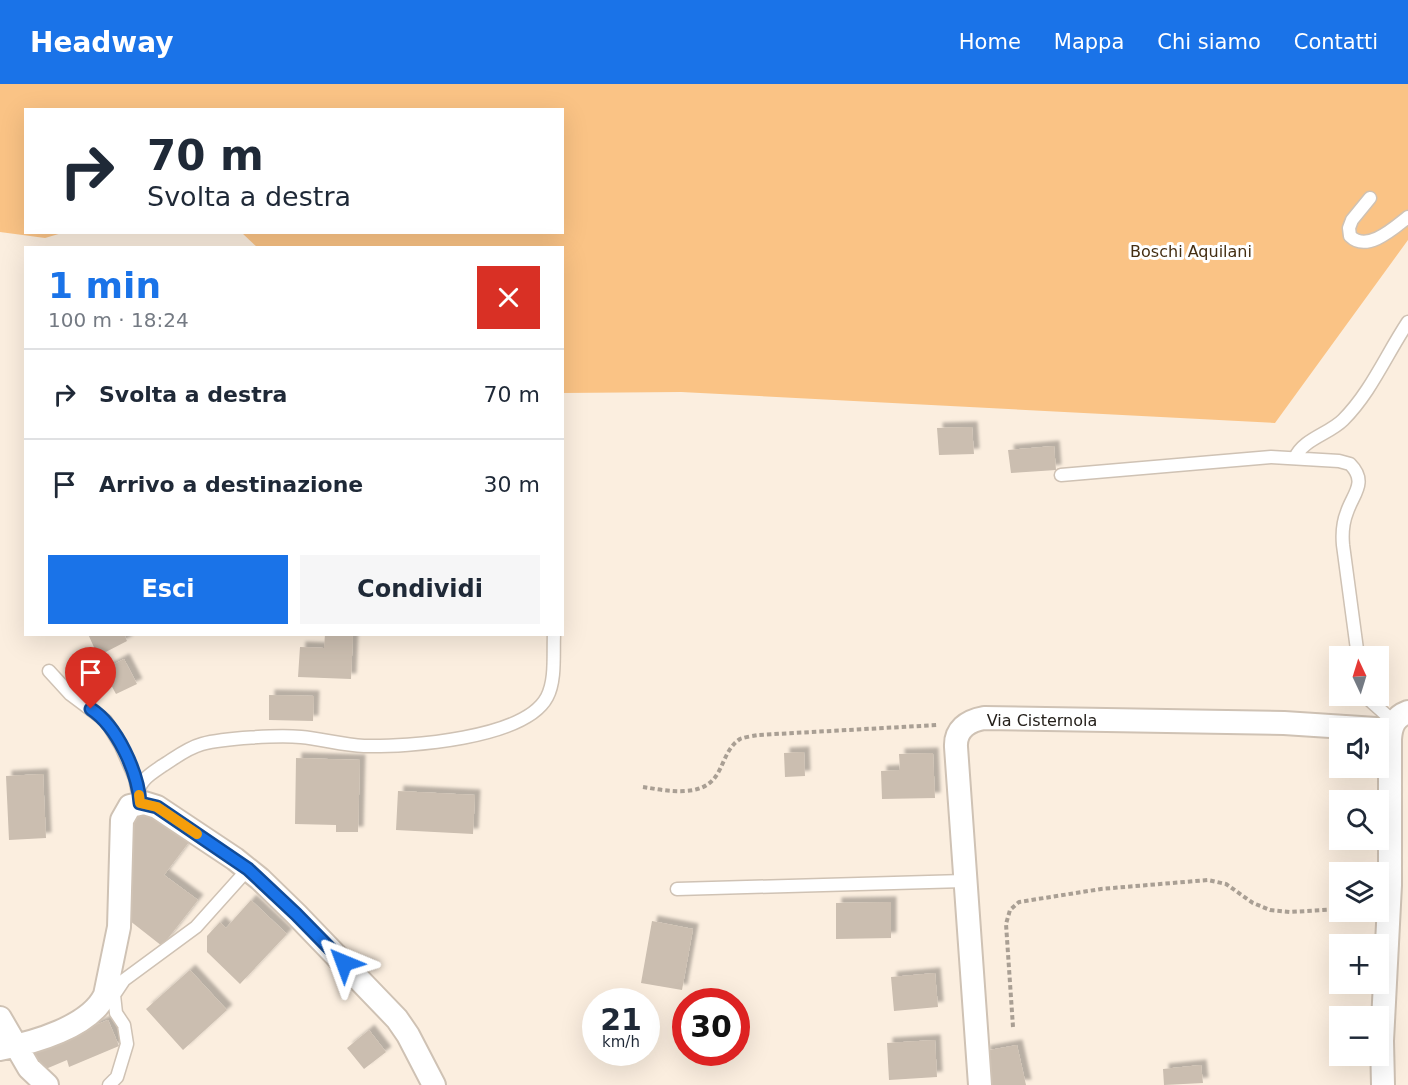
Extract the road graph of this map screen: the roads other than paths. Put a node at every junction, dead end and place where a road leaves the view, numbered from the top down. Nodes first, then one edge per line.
1 (1370, 198) dead end
2 (1408, 217) edge
3 (1408, 322) edge
4 (1295, 458) junction
5 (1061, 475) dead end
6 (554, 636) edge
7 (1357, 646) edge
8 (50, 671) dead end
9 (1374, 706) edge
10 (1390, 725) edge
11 (139, 797) junction
12 (248, 869) junction
13 (964, 881) junction
14 (677, 889) dead end
15 (0, 1018) edge
16 (8, 1048) edge
17 (47, 1085) edge
18 (109, 1085) edge
19 (434, 1085) edge
20 (980, 1085) edge
21 (1383, 1085) edge

1 - 2 lane
3 - 4 lane
4 - 5 lane
4 - 7 lane
6 - 11 lane
8 - 11 lane
9 - 10 lane
10 - 13 street, Via Cisternola
10 - 21 street
11 - 12 street
11 - 16 street
12 - 18 lane
12 - 19 street
13 - 14 lane
13 - 20 street, Via Cisternola
15 - 16 street
16 - 17 street

